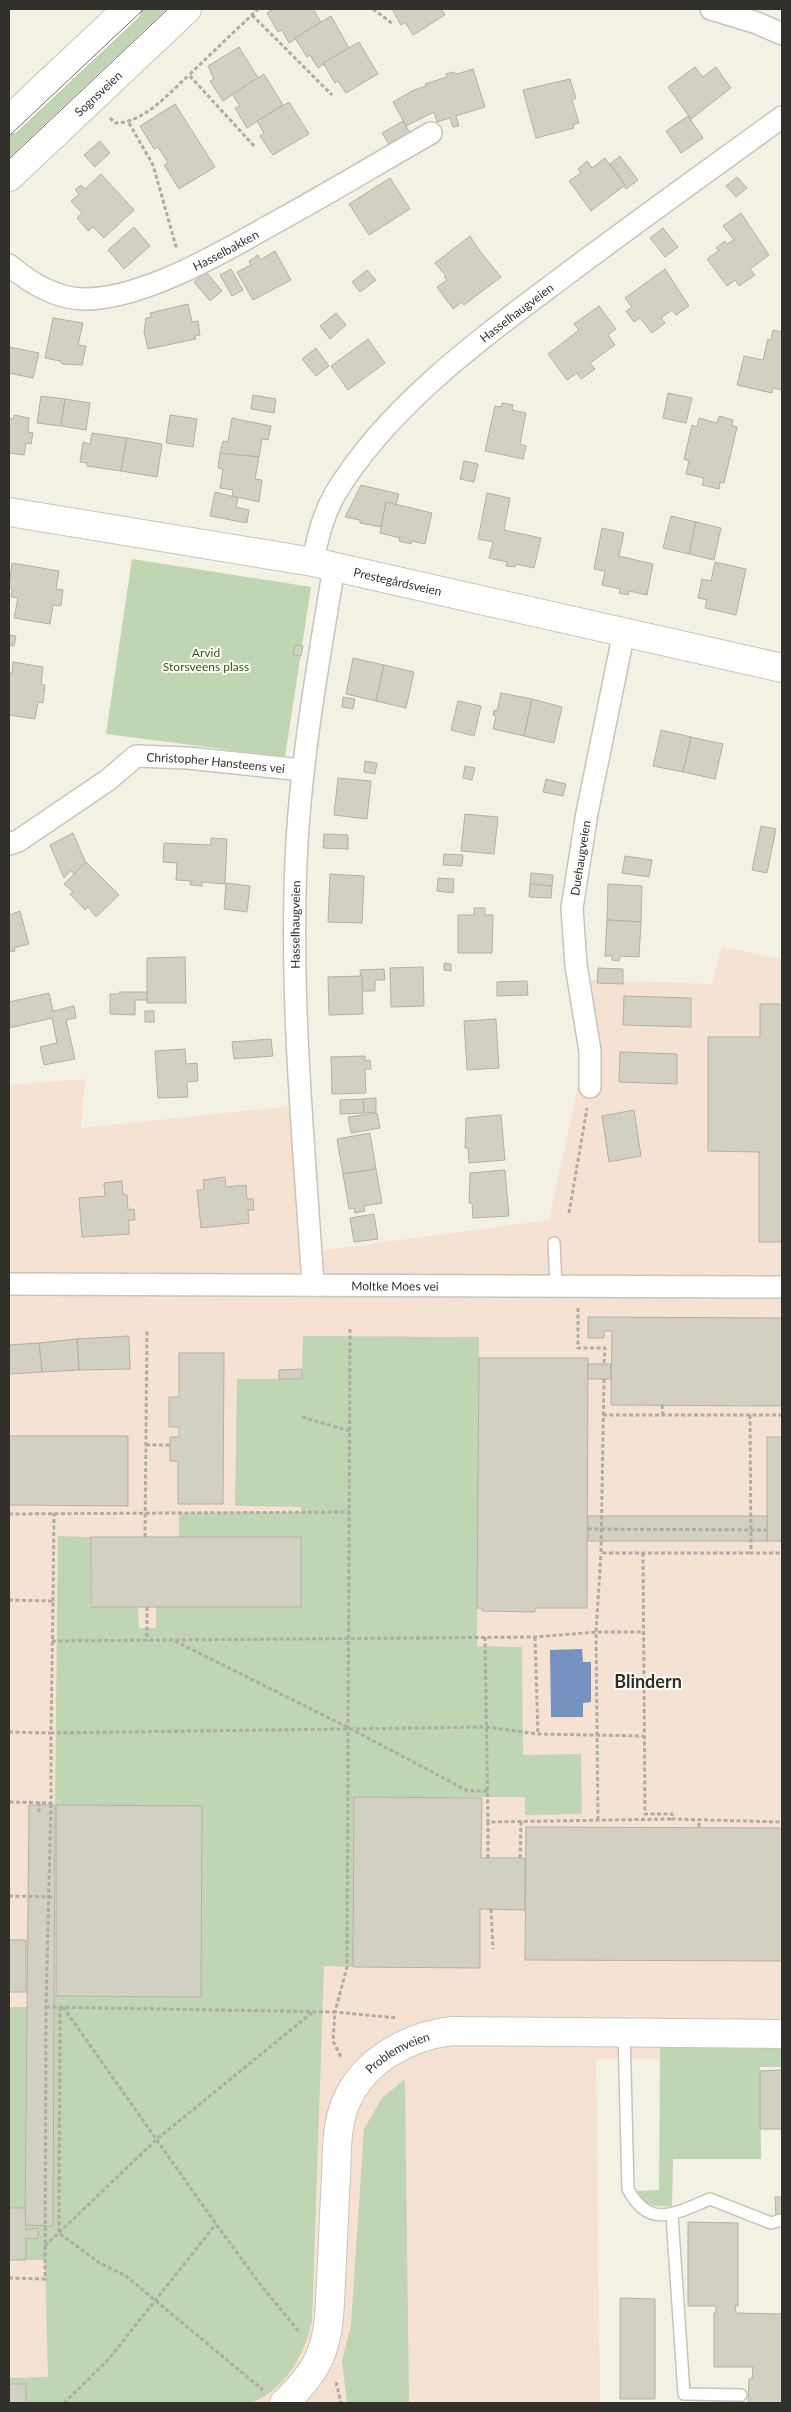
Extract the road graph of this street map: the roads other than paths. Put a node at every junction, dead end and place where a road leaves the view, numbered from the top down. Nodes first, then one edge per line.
1 (127, 9) edge
2 (187, 9) edge
3 (711, 9) edge
4 (782, 34) edge
5 (782, 117) edge
6 (9, 120) edge
7 (430, 132) dead end
8 (9, 177) edge
9 (9, 265) edge
10 (9, 512) edge
11 (324, 564) junction
12 (624, 632) junction
13 (782, 668) edge
14 (302, 770) junction
15 (9, 844) edge
16 (590, 1087) road end
17 (554, 1243) dead end
18 (9, 1284) edge
19 (313, 1285) junction
20 (556, 1288) junction
21 (782, 1288) edge
22 (624, 2031) junction
23 (782, 2034) edge
24 (672, 2215) junction
25 (782, 2221) edge
26 (741, 2395) dead end
27 (276, 2398) edge

1 - 6 street
2 - 8 street, Sognsveien
3 - 4 street
5 - 11 street, Hasselhaugveien
7 - 9 street, Hasselbakken
10 - 11 street, Prestegårdsveien
11 - 12 street, Prestegårdsveien
11 - 14 street, Hasselhaugveien
12 - 13 street, Prestegårdsveien
12 - 16 street, Duehaugveien
14 - 15 street, Christopher Hansteens vei
14 - 19 street, Hasselhaugveien
17 - 20 lane
18 - 19 street, Moltke Moes vei
19 - 20 street, Moltke Moes vei
20 - 21 street, Moltke Moes vei
22 - 23 street, Problemveien
22 - 24 lane
22 - 27 street, Problemveien
24 - 25 lane
24 - 26 lane

